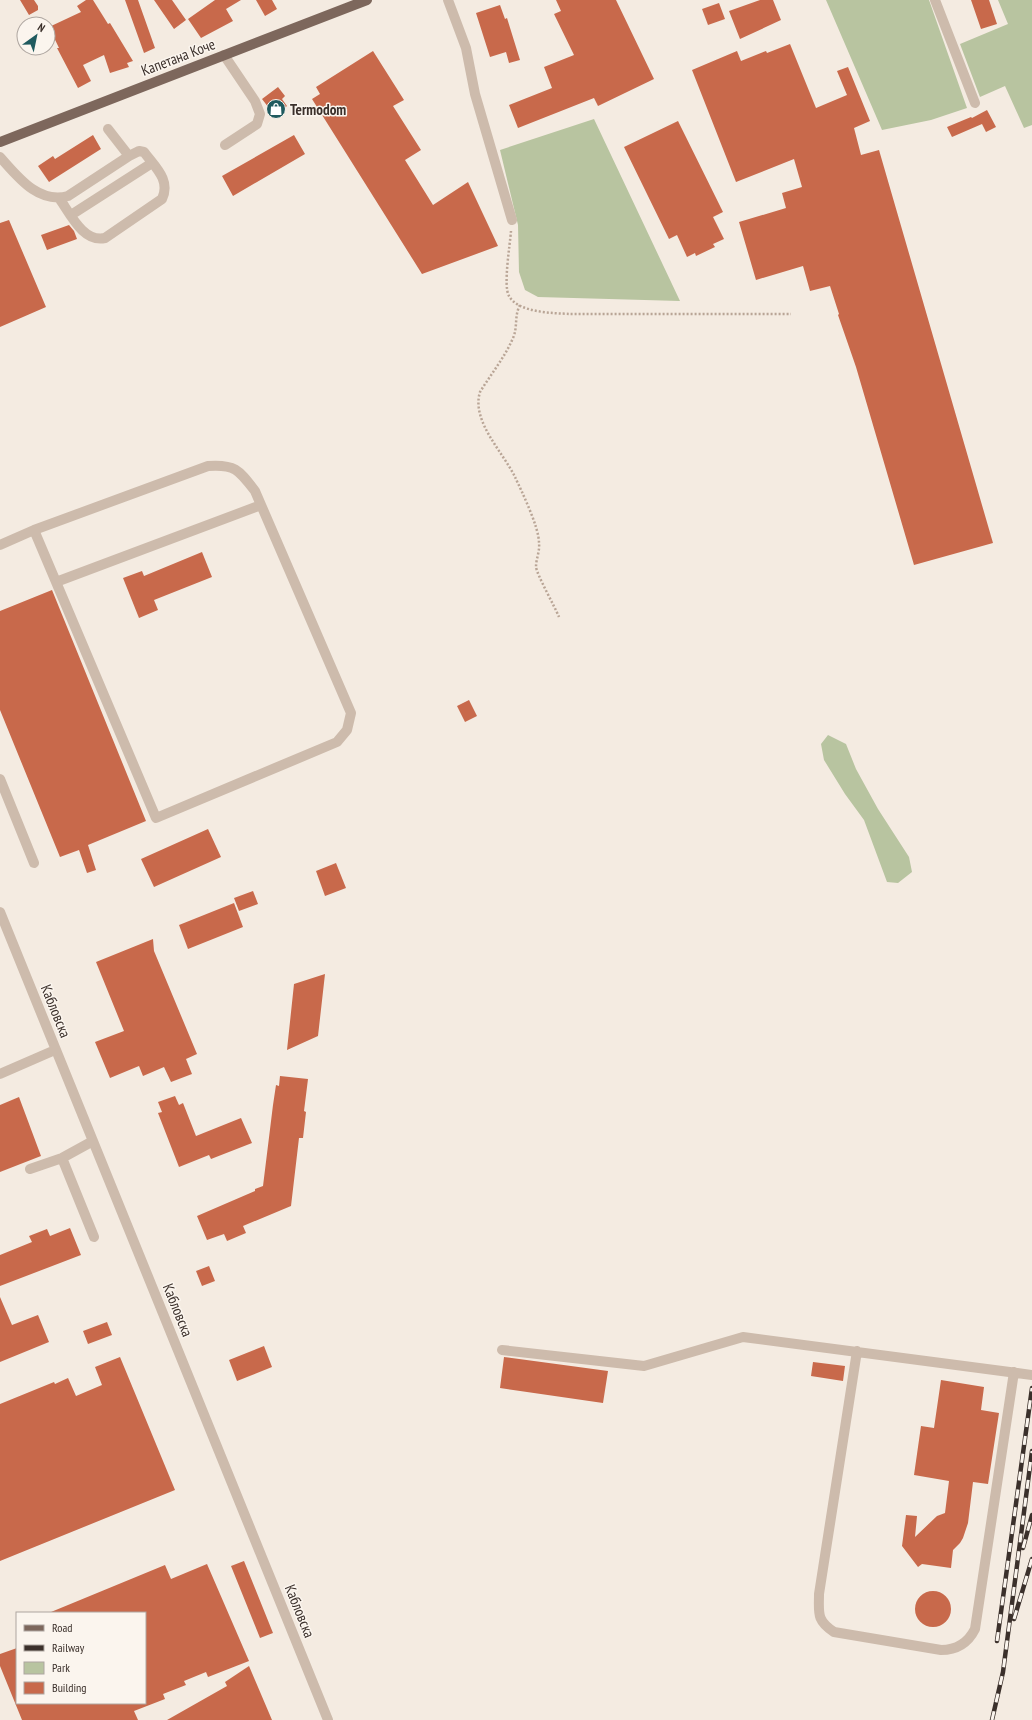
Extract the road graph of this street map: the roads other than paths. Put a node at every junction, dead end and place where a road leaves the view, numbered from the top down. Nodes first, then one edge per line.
1 (367, 0) edge
2 (448, 0) edge
3 (935, 0) edge
4 (224, 55) junction
5 (975, 103) dead end
6 (108, 129) dead end
7 (0, 142) edge
8 (225, 145) dead end
9 (129, 156) junction
10 (0, 157) edge
11 (152, 163) junction
12 (59, 198) junction
13 (71, 214) junction
14 (512, 220) road end
15 (261, 505) junction
16 (34, 530) junction
17 (0, 545) edge
18 (56, 582) junction
19 (0, 779) edge
20 (34, 863) dead end
21 (0, 912) edge
22 (55, 1050) junction
23 (0, 1074) edge
24 (94, 1141) junction
25 (62, 1158) junction
26 (30, 1169) dead end
27 (94, 1236) dead end
28 (502, 1350) dead end
29 (857, 1351) junction
30 (1014, 1372) junction
31 (1032, 1375) edge
32 (328, 1720) edge

1 - 4 main road, Капетана Коче
2 - 14 street
3 - 5 street
4 - 7 main road, Капетана Коче
4 - 8 street
6 - 9 street
9 - 11 street
9 - 12 street
10 - 12 street
11 - 13 street
11 - 13 street
12 - 13 street
15 - 16 street
15 - 18 street
15 - 18 street
16 - 17 street
16 - 18 street
19 - 20 street
21 - 22 street, Кабловска
22 - 23 street
22 - 24 street, Кабловска
24 - 25 street
24 - 32 street, Кабловска
25 - 26 street
25 - 27 street
28 - 29 street
29 - 30 street
29 - 30 street
30 - 31 street

